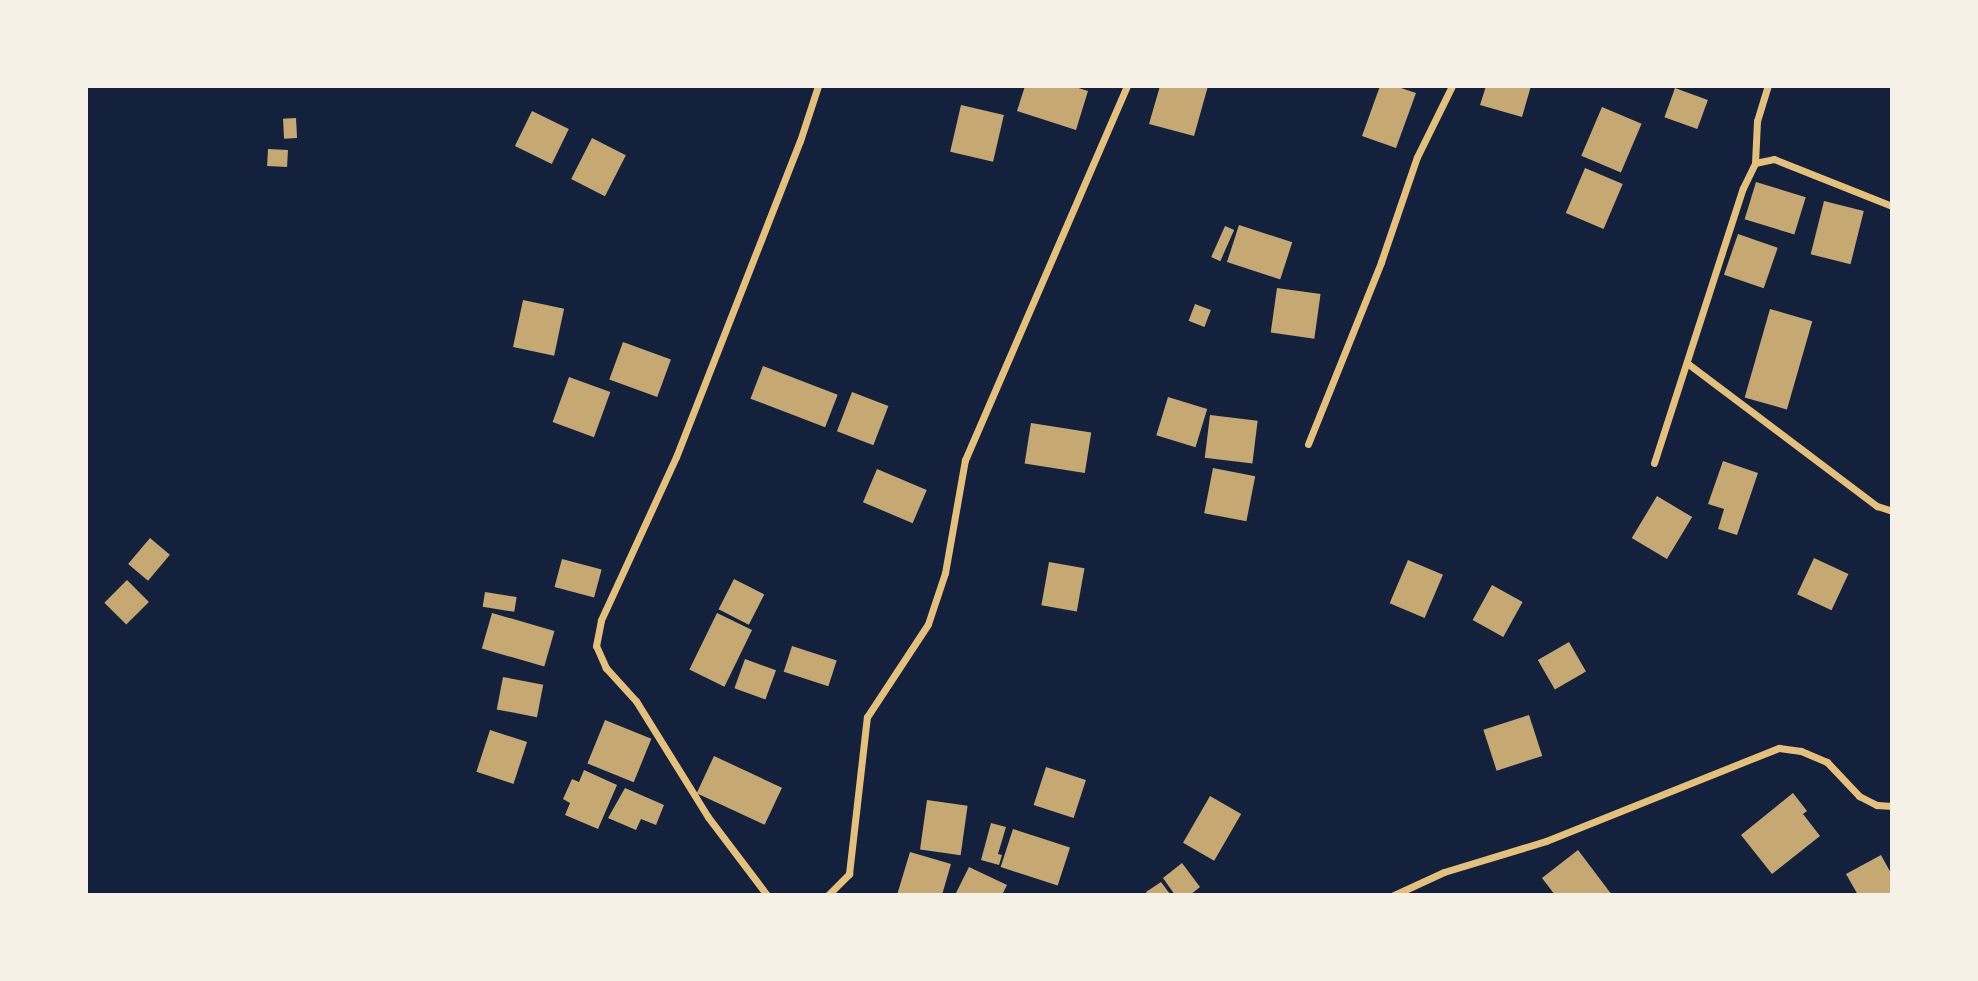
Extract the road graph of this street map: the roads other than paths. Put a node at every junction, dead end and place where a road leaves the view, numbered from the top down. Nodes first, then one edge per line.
1 (818, 86) edge
2 (1127, 86) edge
3 (1452, 86) edge
4 (1768, 86) edge
5 (1755, 163) junction
6 (1892, 206) edge
7 (1686, 363) junction
8 (1308, 444) dead end
9 (1654, 463) dead end
10 (1892, 511) edge
11 (1892, 806) edge
12 (768, 894) edge
13 (828, 895) edge
14 (1394, 895) edge

1 - 12 street
2 - 13 street
3 - 8 street
4 - 5 street
5 - 6 street
5 - 7 street
7 - 9 street
7 - 10 street
11 - 14 street

